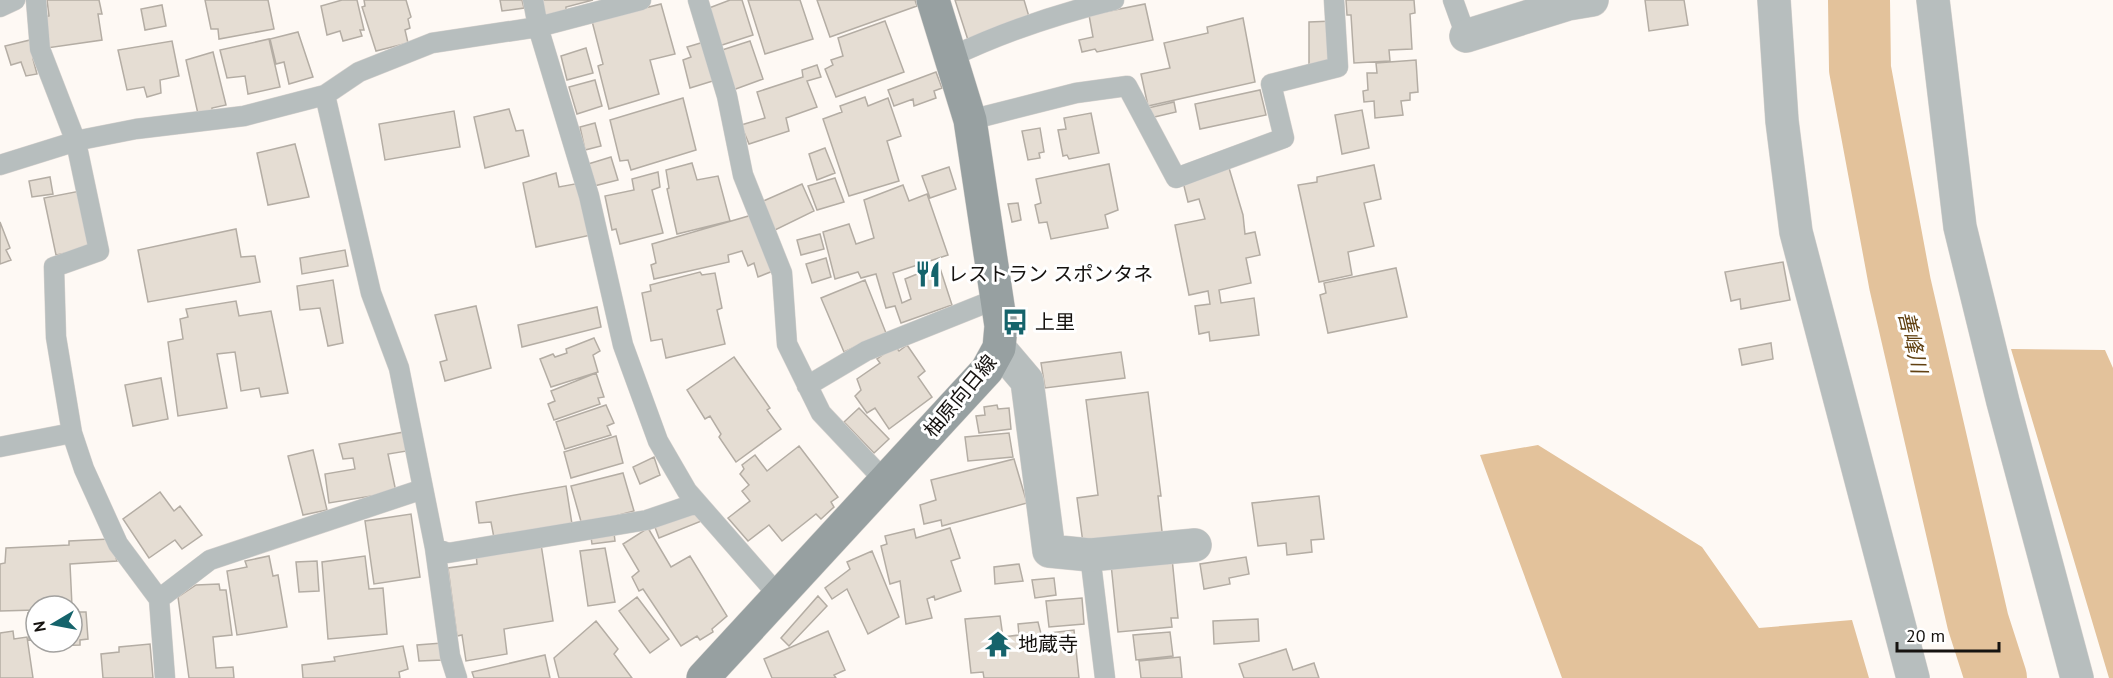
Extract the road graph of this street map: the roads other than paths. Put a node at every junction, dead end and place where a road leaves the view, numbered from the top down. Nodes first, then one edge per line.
1 (15, 0) edge
2 (36, 0) edge
3 (533, 0) edge
4 (640, 0) edge
5 (698, 0) edge
6 (933, 0) edge
7 (1114, 0) edge
8 (1334, 0) edge
9 (1453, 0) edge
10 (1592, 0) edge
11 (1774, 0) edge
12 (1932, 0) edge
13 (0, 8) edge
14 (538, 27) junction
15 (1466, 36) joint
16 (951, 57) junction
17 (325, 95) junction
18 (970, 120) junction
19 (76, 142) junction
20 (0, 165) edge
21 (996, 299) junction
22 (999, 348) junction
23 (807, 386) junction
24 (72, 433) junction
25 (0, 447) edge
26 (886, 482) junction
27 (423, 489) junction
28 (697, 503) junction
29 (1195, 545) dead end
30 (435, 548) junction
31 (1090, 555) junction
32 (779, 596) junction
33 (159, 599) junction
34 (165, 678) edge
35 (458, 678) edge
36 (703, 678) edge
37 (1105, 678) edge
38 (1912, 678) edge
39 (2077, 678) edge

1 - 13 lane
2 - 19 lane
3 - 14 lane
4 - 14 lane
5 - 23 lane
6 - 16 main road, 柚原向日線
7 - 16 lane
8 - 18 lane
9 - 15 lane
10 - 15 street
11 - 38 street
12 - 39 street
14 - 17 lane
14 - 28 lane
16 - 18 main road, 柚原向日線
17 - 19 lane
17 - 27 lane
18 - 21 main road, 柚原向日線
19 - 20 lane
19 - 24 lane
21 - 22 main road, 柚原向日線
21 - 23 lane
22 - 26 main road, 柚原向日線
22 - 31 street
23 - 26 lane
24 - 25 lane
24 - 33 lane
26 - 32 main road, 柚原向日線
27 - 30 lane
27 - 33 lane
28 - 30 lane
28 - 32 lane
29 - 31 street
30 - 35 lane
31 - 37 lane
32 - 36 main road, 柚原向日線
33 - 34 lane

